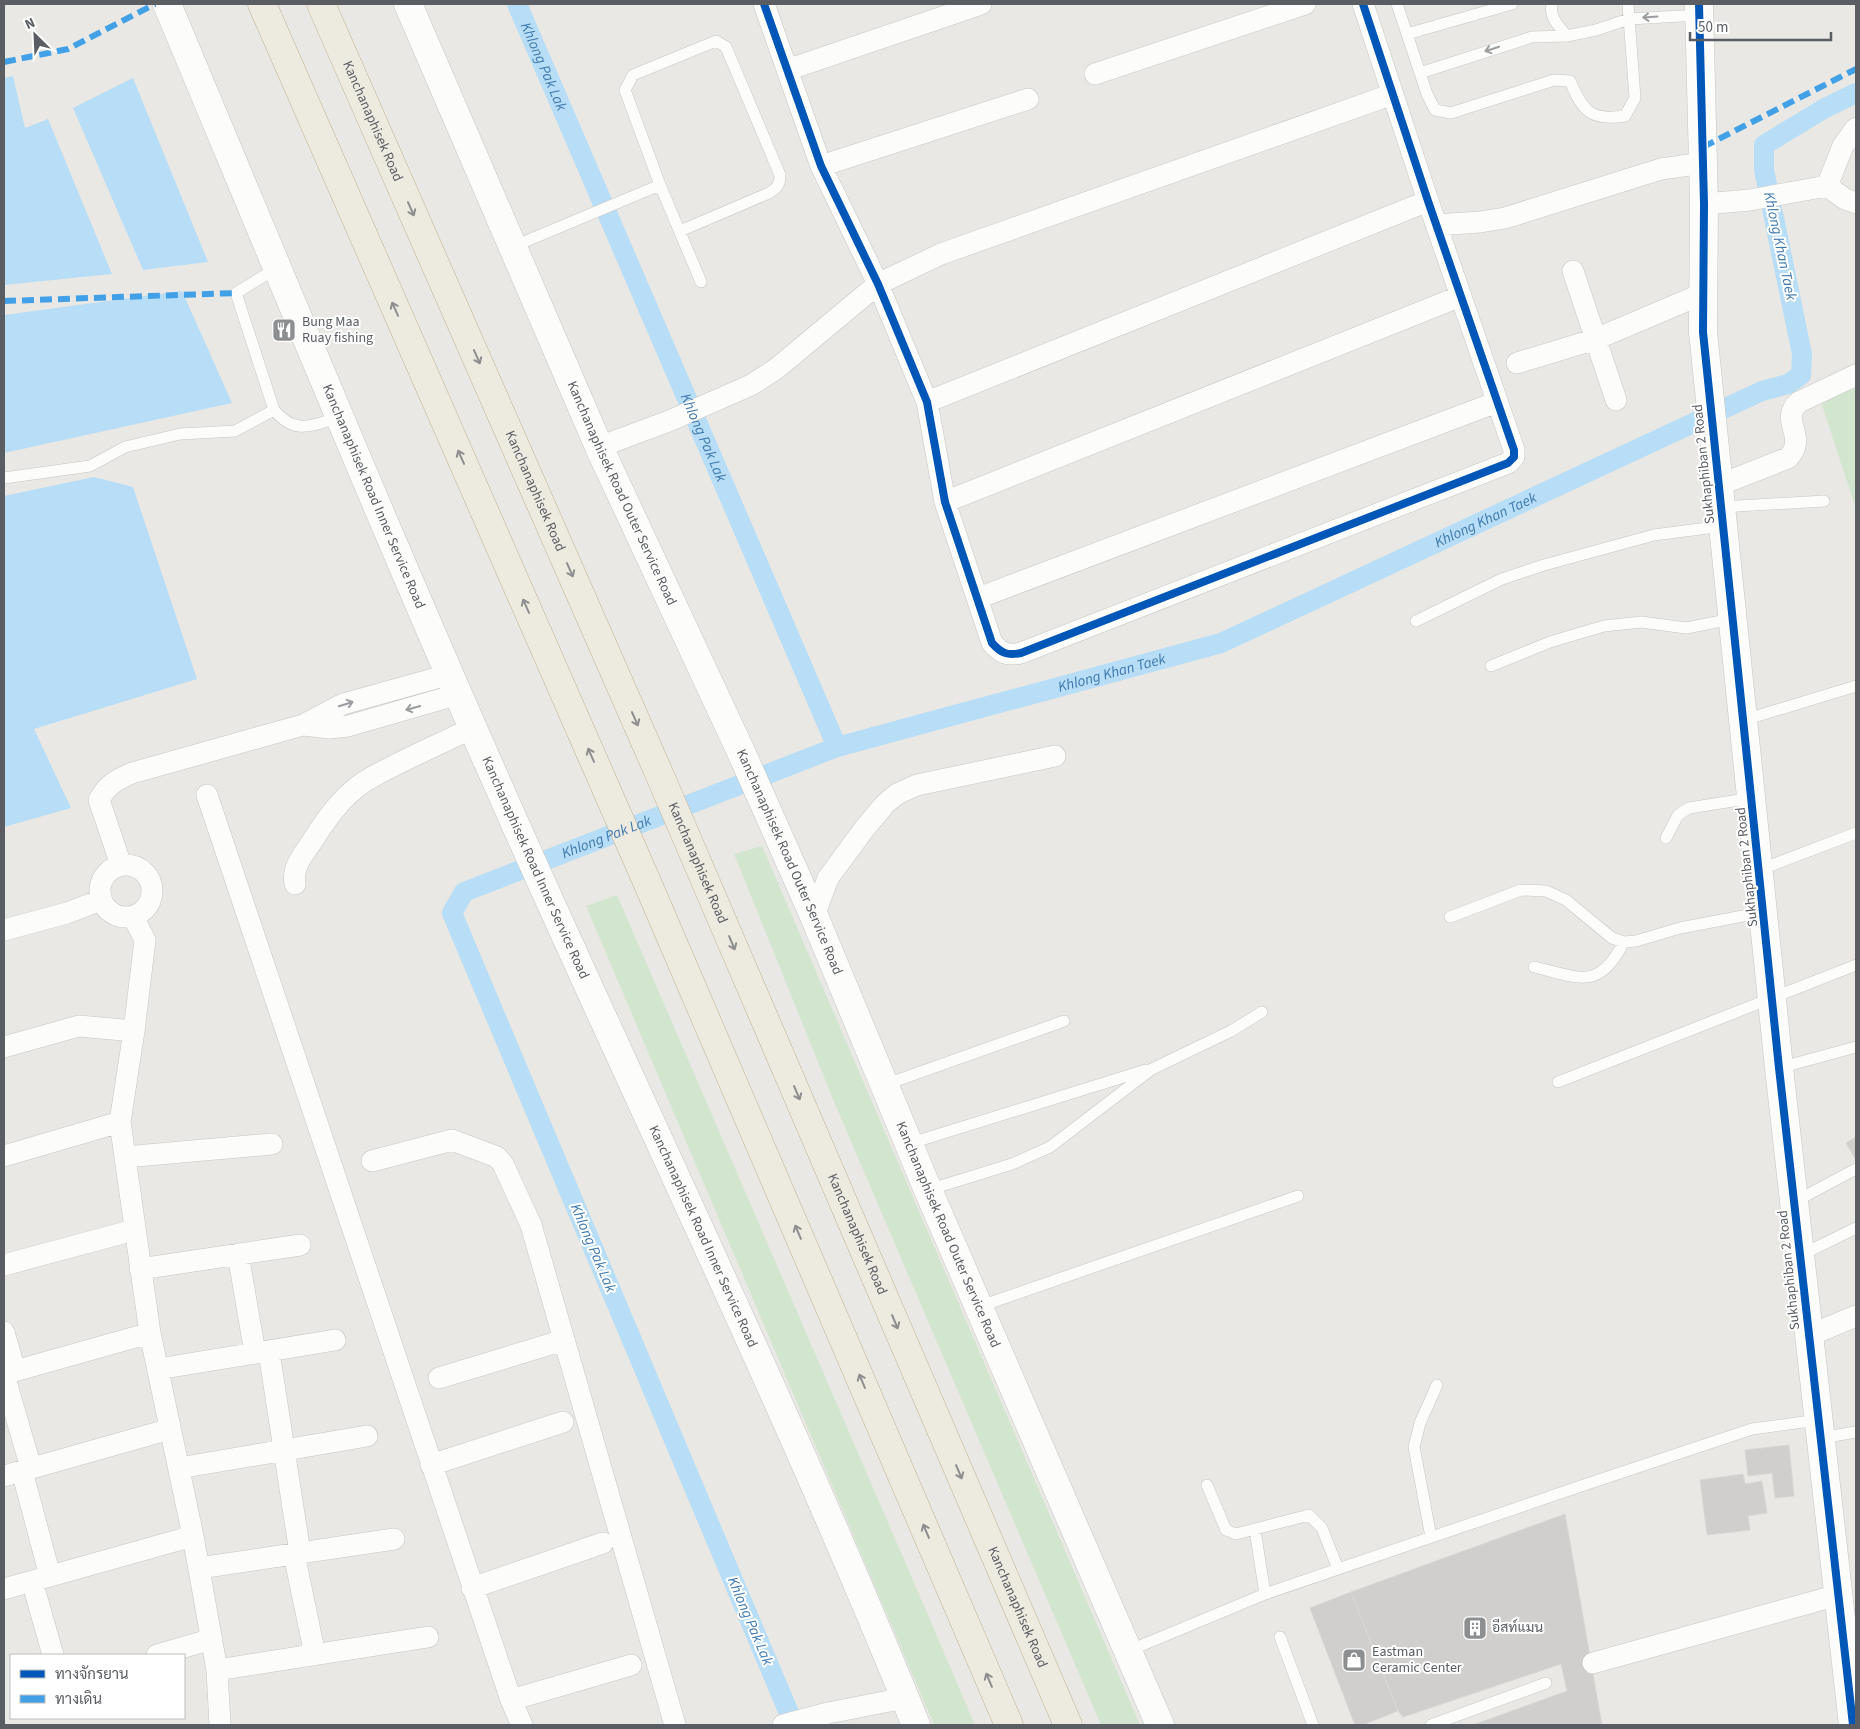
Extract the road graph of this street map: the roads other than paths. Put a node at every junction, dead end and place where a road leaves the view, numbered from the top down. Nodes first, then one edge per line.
1 (167, 4) edge
2 (262, 4) edge
3 (321, 4) edge
4 (408, 4) edge
5 (764, 4) edge
6 (981, 4) edge
7 (1304, 4) edge
8 (1363, 4) edge
9 (1397, 4) edge
10 (1512, 4) edge
11 (1552, 4) edge
12 (1628, 4) edge
13 (1701, 8) edge
14 (1629, 19) junction
15 (1407, 34) junction
16 (1566, 36) junction
17 (787, 70) junction
18 (1420, 73) junction
19 (1095, 74) dead end
20 (1393, 94) junction
21 (1028, 100) dead end
22 (1856, 128) edge
23 (1703, 163) junction
24 (821, 166) junction
25 (660, 185) junction
26 (1827, 186) junction
27 (1428, 201) junction
28 (1856, 203) edge
29 (1704, 204) junction
30 (1436, 225) junction
31 (680, 231) junction
32 (511, 247) junction
33 (277, 268) junction
34 (1573, 271) dead end
35 (701, 282) dead end
36 (878, 284) junction
37 (1702, 294) junction
38 (1460, 296) junction
39 (1596, 339) junction
40 (1517, 363) dead end
41 (1856, 375) edge
42 (1616, 400) dead end
43 (926, 402) junction
44 (1497, 402) junction
45 (274, 410) junction
46 (340, 417) junction
47 (599, 447) junction
48 (4, 478) edge
49 (1824, 501) dead end
50 (945, 502) junction
51 (1721, 506) junction
52 (978, 598) junction
53 (1732, 619) junction
54 (1416, 621) dead end
55 (1491, 666) dead end
56 (455, 684) junction
57 (1856, 686) edge
58 (1744, 720) junction
59 (474, 727) junction
60 (1055, 756) dead end
61 (207, 794) dead end
62 (1752, 798) junction
63 (1856, 833) edge
64 (1666, 838) dead end
65 (121, 865) junction
66 (1759, 870) junction
67 (295, 884) dead end
68 (101, 900) junction
69 (1764, 912) junction
70 (814, 916) junction
71 (133, 917) junction
72 (1450, 917) dead end
73 (4, 930) edge
74 (1624, 942) junction
75 (1856, 965) edge
76 (1534, 967) dead end
77 (1773, 999) junction
78 (1262, 1012) dead end
79 (1064, 1021) dead end
80 (134, 1031) junction
81 (4, 1046) edge
82 (1856, 1048) edge
83 (1152, 1068) junction
84 (1779, 1068) junction
85 (1558, 1082) dead end
86 (884, 1085) junction
87 (120, 1122) junction
88 (272, 1144) dead end
89 (908, 1144) junction
90 (4, 1156) edge
91 (125, 1157) junction
92 (372, 1161) dead end
93 (1856, 1168) edge
94 (928, 1190) junction
95 (1298, 1196) dead end
96 (1794, 1202) junction
97 (1856, 1228) edge
98 (134, 1230) junction
99 (300, 1246) dead end
100 (238, 1254) junction
101 (1800, 1256) junction
102 (4, 1265) edge
103 (140, 1269) junction
104 (978, 1307) junction
105 (1856, 1316) edge
106 (4, 1332) edge
107 (150, 1333) junction
108 (1808, 1336) junction
109 (335, 1340) dead end
110 (564, 1340) junction
111 (262, 1352) junction
112 (158, 1370) junction
113 (7, 1373) edge
114 (439, 1378) dead end
115 (1437, 1385) dead end
116 (563, 1422) dead end
117 (170, 1429) junction
118 (1818, 1429) junction
119 (1856, 1432) edge
120 (367, 1436) dead end
121 (283, 1450) junction
122 (431, 1465) junction
123 (179, 1468) junction
124 (19, 1472) edge
125 (1207, 1484) dead end
126 (1255, 1530) junction
127 (193, 1536) junction
128 (1431, 1537) junction
129 (394, 1539) dead end
130 (603, 1543) dead end
131 (297, 1554) junction
132 (199, 1568) junction
133 (1338, 1569) junction
134 (41, 1578) junction
135 (472, 1588) junction
136 (4, 1589) edge
137 (1265, 1594) junction
138 (1838, 1596) junction
139 (428, 1637) dead end
140 (1280, 1637) dead end
141 (212, 1639) junction
142 (1128, 1651) junction
143 (53, 1654) edge
144 (160, 1654) edge
145 (315, 1655) junction
146 (1851, 1659) edge
147 (1593, 1663) dead end
148 (631, 1665) dead end
149 (218, 1670) junction
150 (1546, 1683) dead end
151 (905, 1698) junction
152 (511, 1700) junction
153 (220, 1725) edge
154 (522, 1725) edge
155 (675, 1725) edge
156 (783, 1725) edge
157 (916, 1725) edge
158 (1008, 1725) edge
159 (1068, 1725) edge
160 (1160, 1725) edge
161 (1313, 1725) edge
162 (1431, 1725) edge
163 (1852, 1725) edge

1 - 33 main road, Kanchanaphisek Road Inner Service Road
158 -> 2 highway
3 -> 159 highway, Kanchanaphisek Road
4 - 32 main road, Kanchanaphisek Road Outer Service Road
5 - 17 street
6 - 17 street
7 - 19 street
8 - 20 street
9 - 15 lane
10 - 15 lane
11 - 16 lane
12 - 14 lane
13 -> 14 lane
13 - 23 main road, Sukhaphiban 2 Road
14 - 16 lane
14 - 18 lane
15 - 18 lane
16 -> 18 lane
17 - 24 street
20 - 27 street
20 - 36 street
21 - 24 street
22 - 26 street
23 - 29 main road, Sukhaphiban 2 Road
23 - 30 street
24 - 36 street
25 - 31 lane
25 - 31 lane
25 - 32 lane
26 - 28 street
26 - 29 street
27 - 30 street
27 - 43 street
29 - 37 main road, Sukhaphiban 2 Road
30 - 38 street
31 - 35 lane
32 - 47 main road, Kanchanaphisek Road Outer Service Road
33 - 45 lane
33 - 46 main road, Kanchanaphisek Road Inner Service Road
34 - 39 street
36 - 43 street
36 - 47 street
37 - 39 street
37 - 51 main road, Sukhaphiban 2 Road
38 - 44 street
38 - 50 street
39 - 40 street
39 - 42 street
41 - 51 street
43 - 50 street
44 - 52 street
44 - 52 street
45 - 46 lane
45 - 48 lane
46 - 56 main road, Kanchanaphisek Road Inner Service Road
47 - 70 main road, Kanchanaphisek Road Outer Service Road
49 - 51 lane
50 - 52 street
51 - 53 main road, Sukhaphiban 2 Road
51 - 54 lane
53 - 55 lane
53 - 58 main road, Sukhaphiban 2 Road
56 - 59 main road, Kanchanaphisek Road Inner Service Road
56 - 65 street
57 - 58 lane
58 - 62 main road, Sukhaphiban 2 Road
59 - 67 street
59 - 151 main road, Kanchanaphisek Road Inner Service Road
60 - 70 street
61 - 122 street
62 - 64 lane
62 - 66 main road, Sukhaphiban 2 Road
63 - 66 lane
65 - 68 street
65 - 71 street
66 - 69 main road, Sukhaphiban 2 Road
68 - 71 street
68 - 73 street
69 - 74 lane
69 - 77 main road, Sukhaphiban 2 Road
70 - 86 main road, Kanchanaphisek Road Outer Service Road
71 - 80 street
72 - 74 lane
74 - 76 lane
75 - 77 lane
77 - 84 main road, Sukhaphiban 2 Road
77 - 85 lane
78 - 83 lane
79 - 86 lane
80 - 81 street
80 - 87 street
82 - 84 lane
83 - 89 lane
83 - 94 lane
84 - 96 main road, Sukhaphiban 2 Road
86 - 89 main road, Kanchanaphisek Road Outer Service Road
87 - 90 street
87 - 91 street
88 - 91 street
89 - 94 main road, Kanchanaphisek Road Outer Service Road
91 - 98 street
92 - 110 street
93 - 96 lane
94 - 104 main road, Kanchanaphisek Road Outer Service Road
95 - 104 lane
96 - 101 main road, Sukhaphiban 2 Road
97 - 101 lane
98 - 102 street
98 - 103 street
99 - 100 street
100 - 103 street
100 - 111 street
101 - 108 main road, Sukhaphiban 2 Road
103 - 107 street
104 - 142 main road, Kanchanaphisek Road Outer Service Road
105 - 108 street
106 - 113 street
107 - 112 street
107 - 113 street
108 - 118 main road, Sukhaphiban 2 Road
109 - 111 street
110 - 114 street
110 - 155 street
111 - 112 street
111 - 121 street
112 - 117 street
113 - 124 street
115 - 128 lane
116 - 122 street
117 - 123 street
117 - 124 street
118 - 119 lane
118 - 128 lane
118 - 138 main road, Sukhaphiban 2 Road
120 - 121 street
121 - 123 street
121 - 131 street
122 - 135 street
123 - 127 street
124 - 134 street
125 - 126 lane
126 - 133 lane
126 - 137 lane
127 - 132 street
127 - 134 street
128 - 133 lane
129 - 131 street
130 - 135 street
131 - 132 street
131 - 145 street
132 - 141 street
133 - 137 lane
134 - 136 street
134 - 143 street
135 - 152 street
137 - 142 lane
138 - 146 main road, Sukhaphiban 2 Road
138 - 147 street
139 - 145 street
140 - 161 lane
141 - 144 street
141 - 149 street
142 - 160 main road, Kanchanaphisek Road Outer Service Road
145 - 149 street
146 - 163 main road, Sukhaphiban 2 Road
148 - 152 street
149 - 153 street
150 - 162 lane
151 - 156 street
151 - 157 main road, Kanchanaphisek Road Inner Service Road
152 - 154 street

